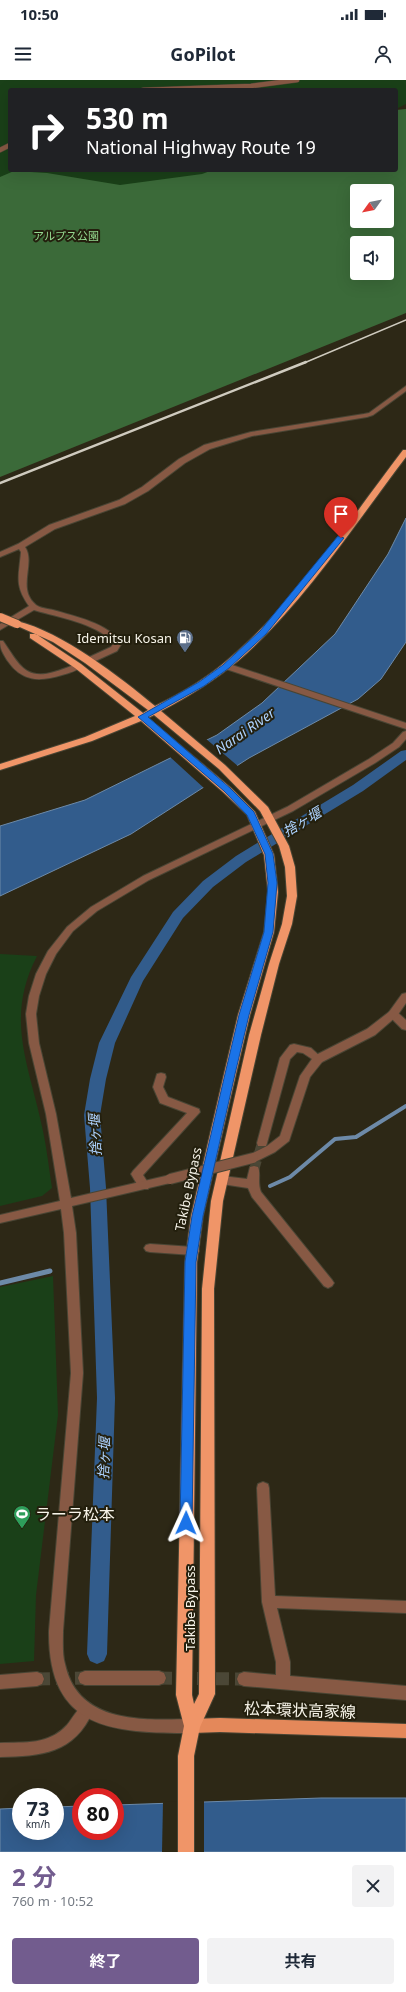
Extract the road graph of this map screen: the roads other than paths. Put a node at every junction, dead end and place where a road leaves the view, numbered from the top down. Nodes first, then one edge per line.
1 (297, 80) edge
2 (196, 88) edge
3 (406, 388) edge
4 (406, 452) edge
5 (21, 546) junction
6 (0, 555) edge
7 (32, 607) junction
8 (0, 617) edge
9 (20, 625) junction
10 (0, 628) edge
11 (0, 643) edge
12 (88, 661) junction
13 (78, 666) junction
14 (226, 666) junction
15 (154, 712) junction
16 (142, 717) junction
17 (404, 727) edge
18 (0, 768) edge
19 (269, 818) junction
20 (258, 829) junction
21 (404, 1001) edge
22 (393, 1014) junction
23 (406, 1026) edge
24 (318, 1059) junction
25 (161, 1078) dead end
26 (262, 1143) tunnel mouth
27 (254, 1170) tunnel mouth
28 (222, 1180) junction
29 (252, 1184) junction
30 (144, 1186) junction
31 (66, 1204) junction
32 (0, 1219) edge
33 (150, 1248) dead end
34 (193, 1251) junction
35 (328, 1283) dead end
36 (263, 1488) dead end
37 (269, 1602) junction
38 (406, 1607) edge
39 (85, 1678) tunnel mouth
40 (159, 1678) tunnel mouth
41 (37, 1679) tunnel mouth
42 (244, 1679) tunnel mouth
43 (0, 1682) edge
44 (283, 1682) junction
45 (406, 1693) edge
46 (86, 1711) junction
47 (192, 1726) junction
48 (406, 1731) edge
49 (0, 1750) edge
50 (186, 1852) edge

1 - 2 street
3 - 5 street
4 - 14 highway
5 - 6 street
5 - 7 street
7 - 10 street
7 - 12 street
8 - 9 highway, bridge
9 - 12 highway, Takibe Bypass
9 - 13 highway, Takibe Bypass
11 - 13 street
12 - 15 highway, Takibe Bypass
13 - 16 highway, Takibe Bypass
14 - 15 highway
14 - 17 street
15 - 16 highway
15 - 19 highway, Takibe Bypass
16 - 18 highway
16 - 20 highway, Takibe Bypass
17 - 19 street
19 - 20 street
19 - 28 highway, Takibe Bypass
20 - 31 street
20 - 34 highway, Takibe Bypass
21 - 22 street
22 - 23 street
22 - 24 street
24 - 26 street
24 - 30 street, bridge
25 - 30 street
27 - 29 street
28 - 29 street
28 - 47 highway, Takibe Bypass
29 - 35 street
30 - 31 street
31 - 32 street
31 - 46 street
33 - 34 street
34 - 47 highway, Takibe Bypass
36 - 37 street
37 - 38 street
37 - 44 street
39 - 40 street
41 - 43 street
42 - 44 street
44 - 45 street
46 - 47 street
46 - 49 street
47 - 48 main road, 松本環状高家線
47 - 50 highway, Takibe Bypass

